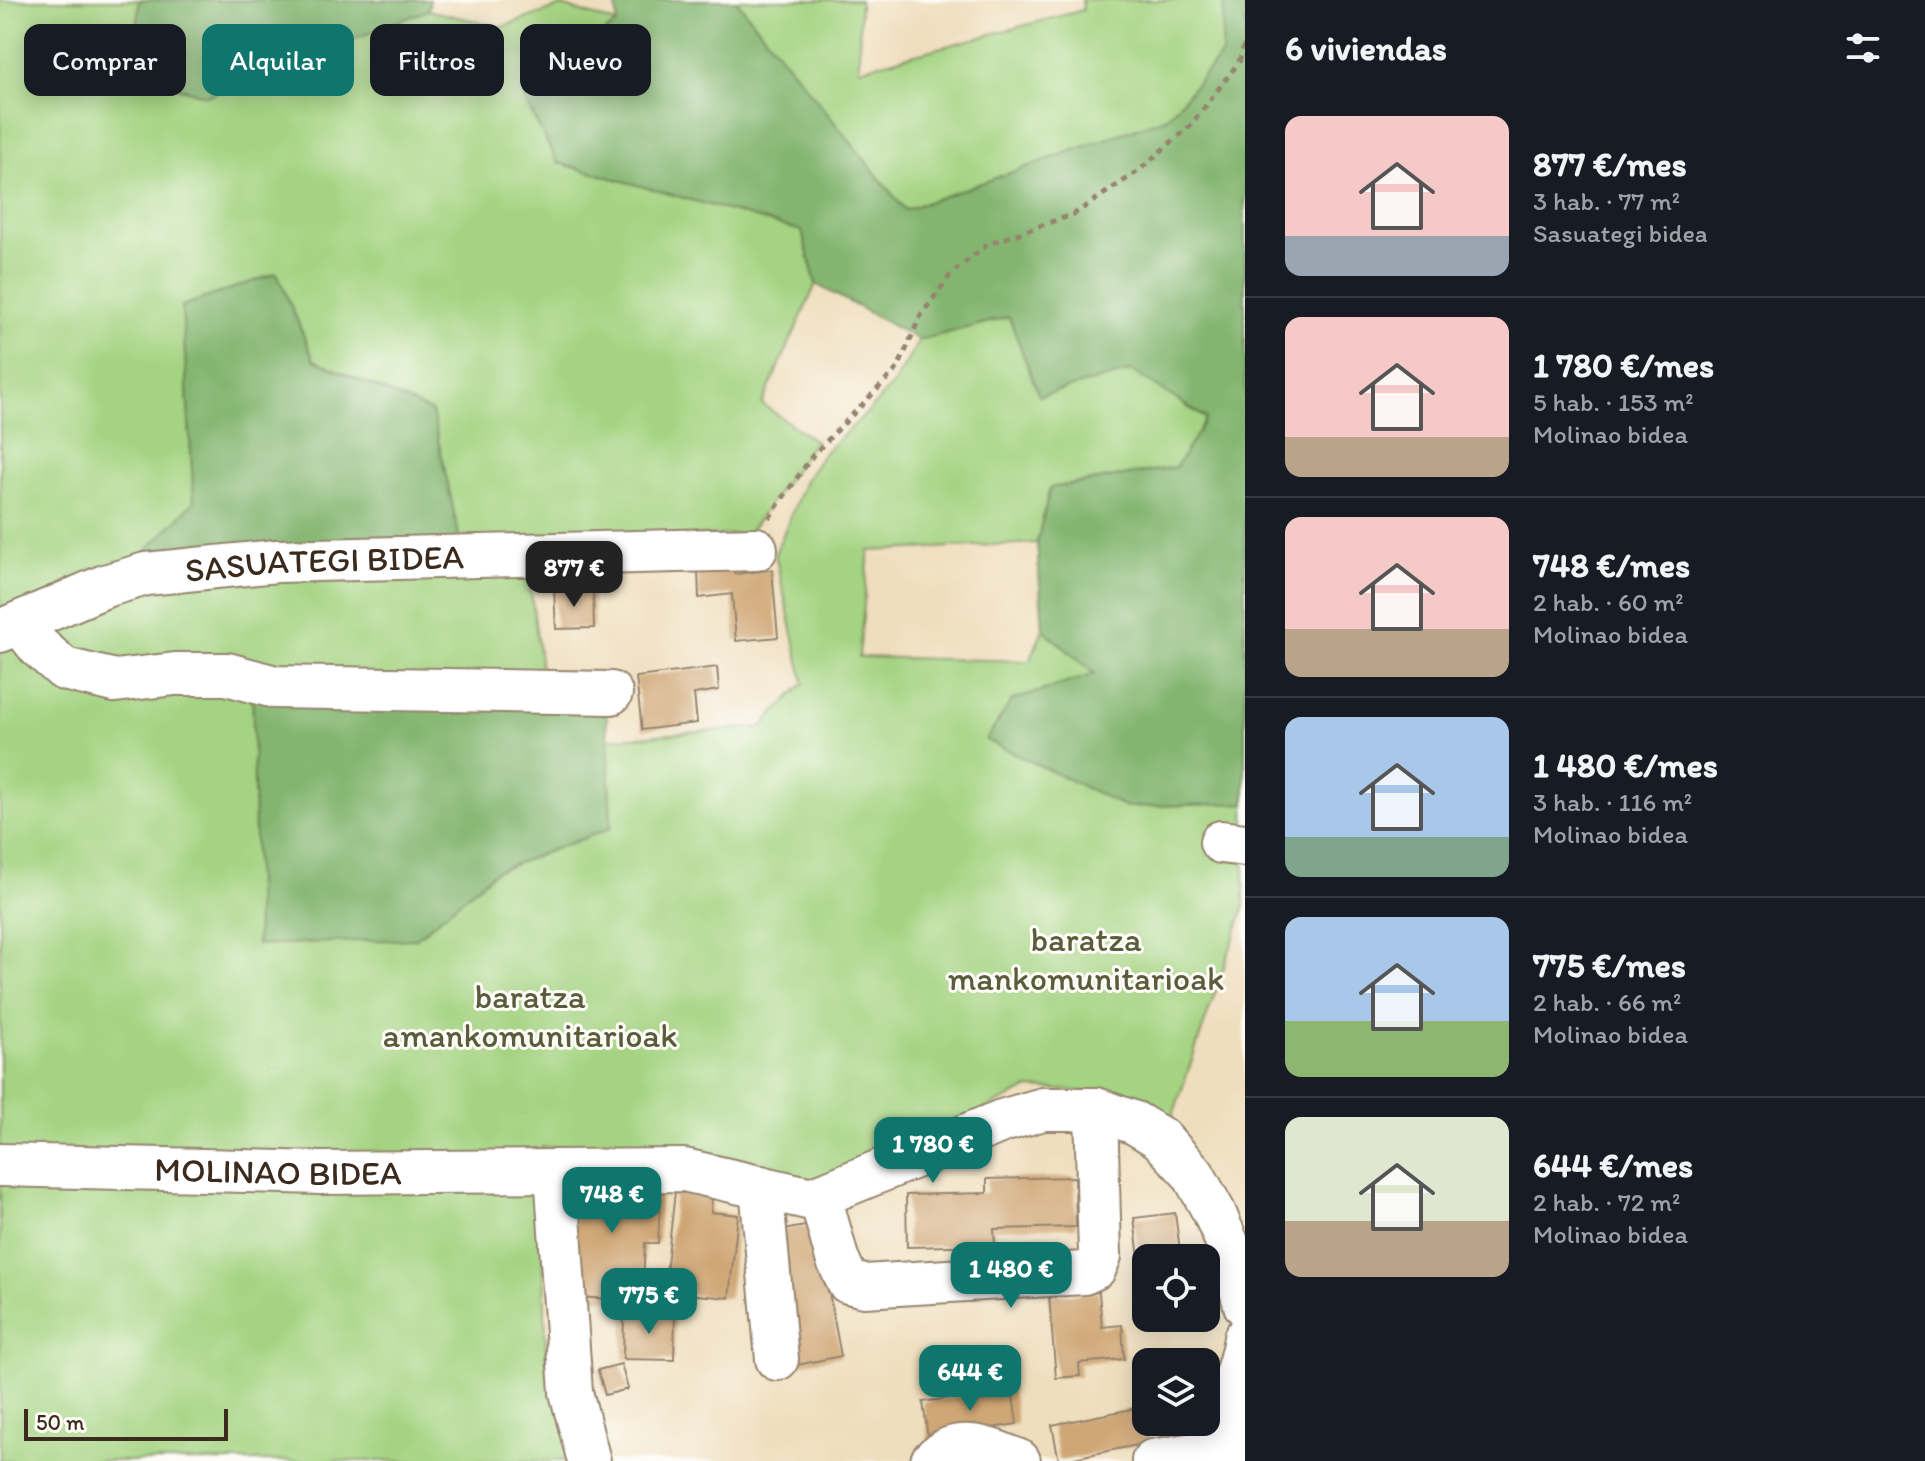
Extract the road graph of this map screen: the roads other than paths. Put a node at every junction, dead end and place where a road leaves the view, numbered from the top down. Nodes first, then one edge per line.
1 (756, 549) road end
2 (10, 627) edge
3 (611, 693) dead end
4 (1096, 1109) junction
5 (0, 1165) edge
6 (556, 1172) junction
7 (761, 1187) junction
8 (820, 1196) junction
9 (1243, 1286) edge
10 (1245, 1338) edge
11 (777, 1359) dead end
12 (1240, 1452) edge
13 (589, 1461) edge
14 (932, 1461) edge
15 (1019, 1461) edge
16 (1153, 1461) edge

1 - 2 street, SASUATEGI BIDEA
2 - 3 street
4 - 8 street, MOLINAO BIDEA
4 - 8 street
4 - 9 street, MOLINAO BIDEA
5 - 6 street, MOLINAO BIDEA
6 - 7 street, MOLINAO BIDEA
6 - 13 street
7 - 8 street, MOLINAO BIDEA
7 - 11 street
10 - 12 street
12 - 16 street
14 - 15 street

